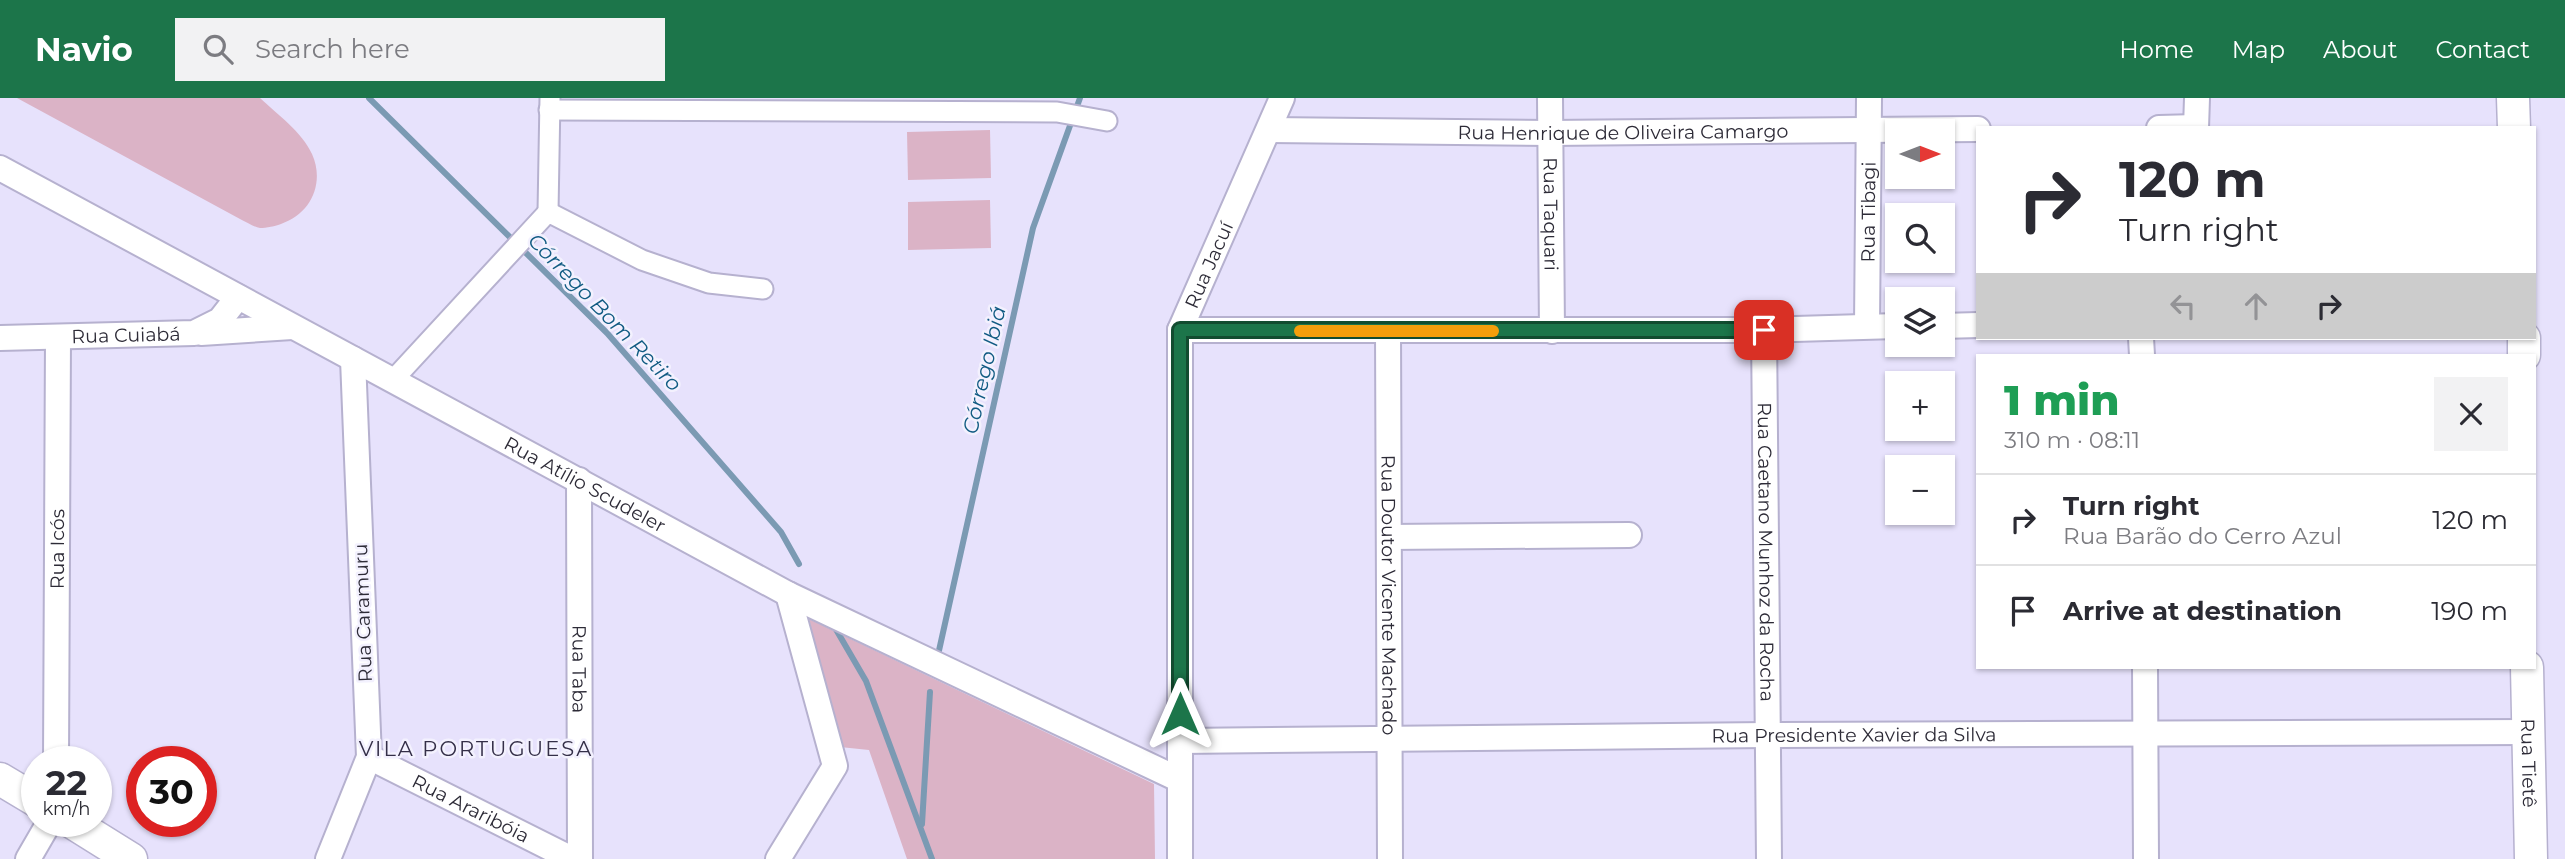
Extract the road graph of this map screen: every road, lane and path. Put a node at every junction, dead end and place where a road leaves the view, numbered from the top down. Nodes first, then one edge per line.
1 (1282, 98) edge
2 (1550, 98) edge
3 (1869, 98) edge
4 (2196, 98) edge
5 (2513, 98) edge
6 (550, 104) edge
7 (1107, 121) dead end
8 (2196, 126) edge
9 (2514, 126) edge
10 (1976, 129) edge
11 (1269, 130) junction
12 (1869, 130) junction
13 (1550, 133) junction
14 (0, 169) edge
15 (541, 219) junction
16 (764, 289) dead end
17 (238, 297) junction
18 (1976, 325) edge
19 (1867, 326) junction
20 (1885, 326) edge
21 (1955, 326) edge
22 (292, 327) junction
23 (1180, 330) junction
24 (1764, 330) junction
25 (1388, 331) junction
26 (1552, 331) junction
27 (194, 334) junction
28 (0, 338) edge
29 (58, 338) junction
30 (353, 359) junction
31 (393, 380) junction
32 (579, 480) junction
33 (1629, 535) dead end
34 (1389, 537) junction
35 (788, 594) junction
36 (2145, 669) edge
37 (2527, 669) edge
38 (2528, 732) junction
39 (2146, 733) junction
40 (1767, 735) junction
41 (1389, 739) junction
42 (1180, 741) junction
43 (56, 746) edge
44 (369, 757) junction
45 (0, 779) edge
46 (1180, 780) junction
47 (21, 791) edge
48 (41, 837) edge
49 (95, 837) edge
50 (28, 859) edge
51 (131, 859) edge
52 (328, 859) edge
53 (572, 859) edge
54 (580, 859) edge
55 (778, 859) edge
56 (1180, 859) edge
57 (1390, 859) edge
58 (1769, 859) edge
59 (2146, 859) edge
60 (2531, 859) edge

1 - 11 street, Rua Jacuí
2 - 13 street, Rua Taquari
3 - 12 street, Rua Tibagi
4 - 8 street
5 - 9 street
6 - 7 street
6 - 15 street
10 - 12 street, Rua Henrique de Oliveira Camargo
11 - 13 street, Rua Henrique de Oliveira Camargo
11 - 23 street, Rua Jacuí
12 - 13 street, Rua Henrique de Oliveira Camargo
12 - 19 street, Rua Tibagi
13 - 26 street, Rua Taquari
14 - 17 street, Rua Atílio Scudeler
15 - 16 street
15 - 31 street
17 - 22 street, Rua Atílio Scudeler
17 - 27 street, Rua Cuiabá
18 - 21 street
19 - 20 street
19 - 24 street
22 - 27 street
22 - 30 street, Rua Atílio Scudeler
23 - 25 street
23 - 42 street, Rua Jacuí
24 - 26 street
24 - 40 street, Rua Caetano Munhoz da Rocha
25 - 26 street
25 - 34 street, Rua Doutor Vicente Machado
27 - 29 street, Rua Cuiabá
28 - 29 street, Rua Cuiabá
29 - 43 street, Rua Icós
30 - 31 street, Rua Atílio Scudeler
30 - 44 street, Rua Caramuru
31 - 32 street, Rua Atílio Scudeler
32 - 35 street, Rua Atílio Scudeler
32 - 54 street, Rua Taba
33 - 34 street
34 - 41 street, Rua Doutor Vicente Machado
35 - 46 street, Rua Atílio Scudeler
35 - 55 street
36 - 39 street
37 - 38 street, Rua Tietê
38 - 39 street, Rua Presidente Xavier da Silva
38 - 60 street, Rua Tietê
39 - 40 street, Rua Presidente Xavier da Silva
39 - 59 street
40 - 41 street, Rua Presidente Xavier da Silva
40 - 58 street, Rua Caetano Munhoz da Rocha
41 - 42 street, Rua Presidente Xavier da Silva
41 - 57 street, Rua Doutor Vicente Machado
42 - 46 street, Rua Jacuí
44 - 52 street, Rua Caramuru
44 - 53 street, Rua Araribóia
45 - 47 street
46 - 56 street, Rua Jacuí
48 - 50 street
49 - 51 street

